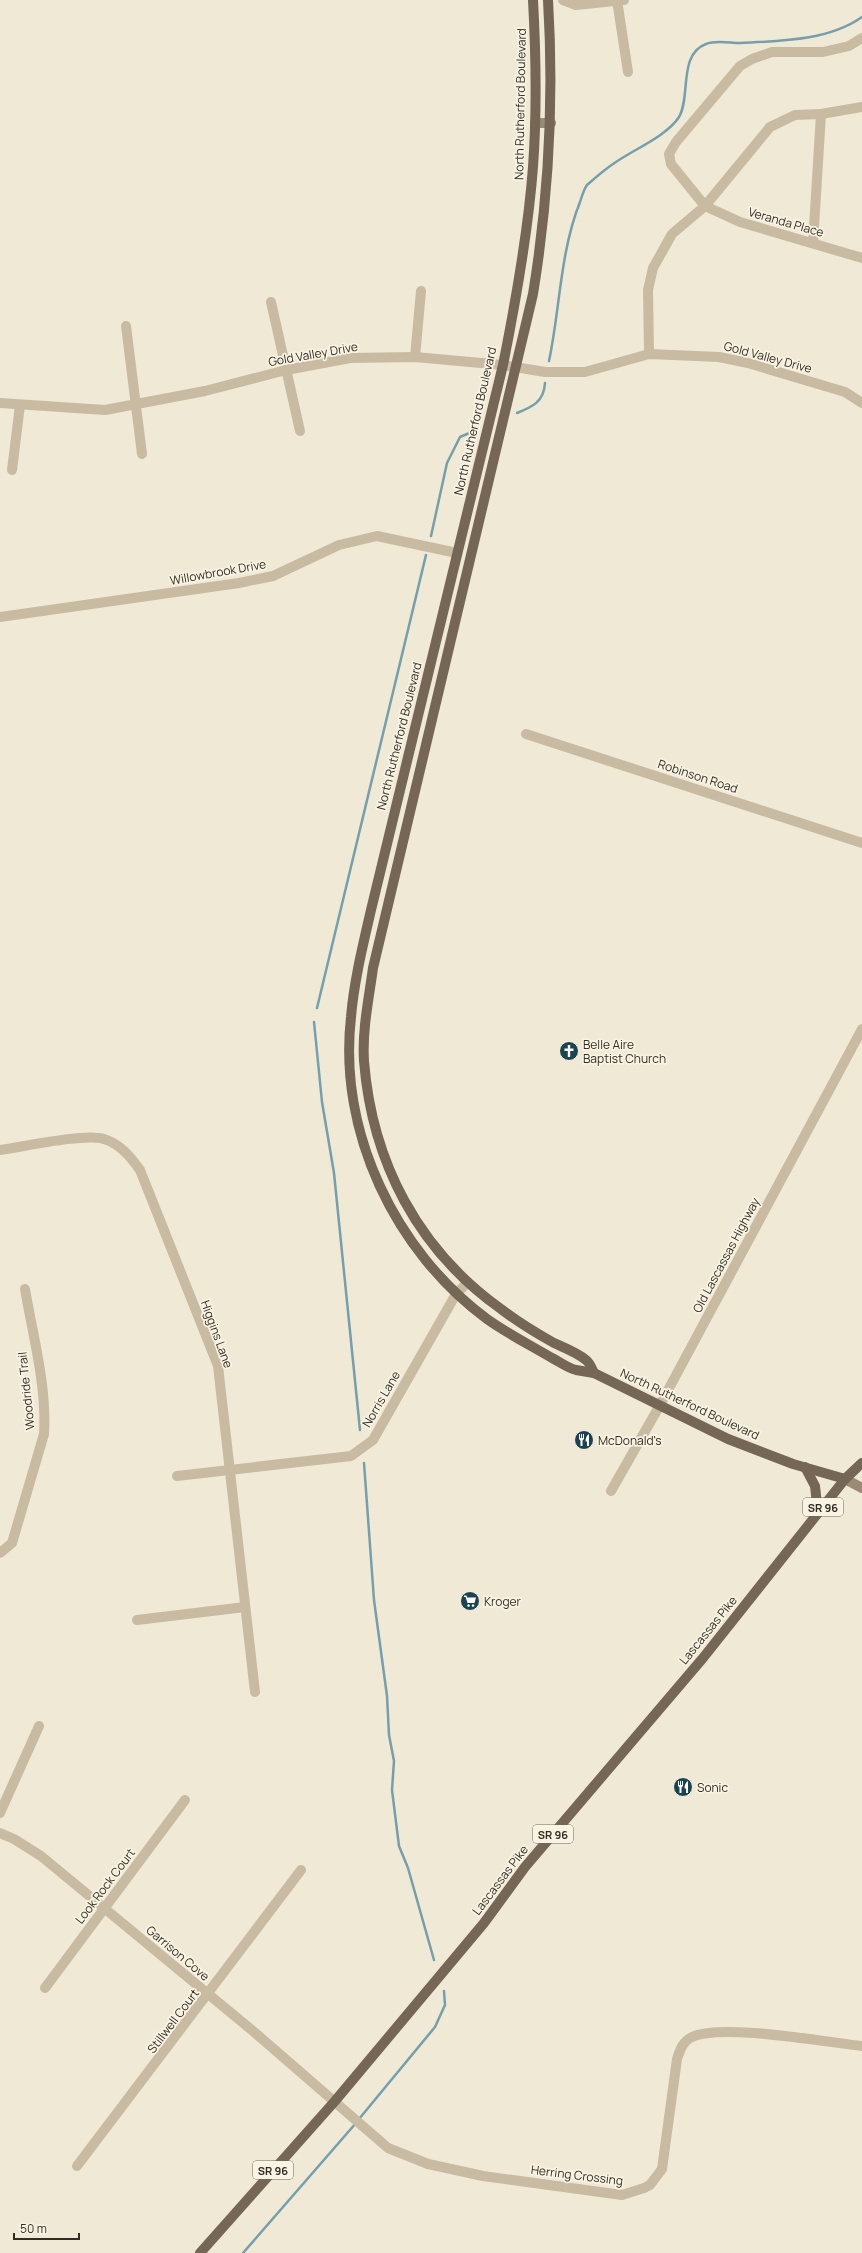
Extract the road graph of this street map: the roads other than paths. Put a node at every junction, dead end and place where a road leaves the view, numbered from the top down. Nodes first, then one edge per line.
1 (533, 0) edge
2 (548, 0) edge
3 (563, 0) edge
4 (619, 1) edge
5 (862, 38) edge
6 (628, 72) dead end
7 (862, 107) edge
8 (821, 114) junction
9 (535, 123) junction
10 (551, 123) junction
11 (706, 206) junction
12 (813, 243) junction
13 (862, 258) edge
14 (422, 290) dead end
15 (271, 302) dead end
16 (126, 326) dead end
17 (649, 354) junction
18 (415, 357) junction
19 (503, 365) junction
20 (516, 368) junction
21 (286, 370) junction
22 (0, 403) edge
23 (862, 403) edge
24 (20, 405) junction
25 (135, 405) junction
26 (300, 431) dead end
27 (142, 454) dead end
28 (12, 470) dead end
29 (457, 554) junction
30 (0, 618) edge
31 (526, 734) dead end
32 (862, 843) edge
33 (862, 1029) edge
34 (0, 1150) edge
35 (468, 1282) junction
36 (25, 1289) dead end
37 (456, 1294) junction
38 (594, 1373) junction
39 (660, 1406) junction
40 (862, 1463) edge
41 (805, 1467) junction
42 (230, 1471) junction
43 (177, 1476) dead end
44 (845, 1479) junction
45 (862, 1479) edge
46 (862, 1488) edge
47 (611, 1491) dead end
48 (818, 1513) junction
49 (0, 1553) edge
50 (245, 1607) junction
51 (137, 1620) dead end
52 (254, 1692) dead end
53 (39, 1726) dead end
54 (185, 1800) dead end
55 (0, 1813) edge
56 (0, 1833) edge
57 (301, 1870) dead end
58 (104, 1910) junction
59 (45, 1988) dead end
60 (208, 1996) junction
61 (862, 2046) edge
62 (334, 2100) junction
63 (78, 2166) dead end
64 (200, 2253) edge

1 - 9 main road, North Rutherford Boulevard
2 - 10 main road, North Rutherford Boulevard
3 - 4 street
4 - 6 street
5 - 11 street
7 - 8 street
8 - 11 street
8 - 12 street
9 - 10 main road
9 - 19 main road, North Rutherford Boulevard
10 - 20 main road, North Rutherford Boulevard
11 - 12 street, Veranda Place
11 - 17 street
12 - 13 street, Veranda Place
14 - 18 street
15 - 21 street
16 - 25 street
17 - 20 street, Gold Valley Drive
17 - 23 street, Gold Valley Drive
18 - 19 street, Gold Valley Drive
18 - 21 street, Gold Valley Drive
19 - 20 street, Gold Valley Drive
19 - 29 main road, North Rutherford Boulevard
20 - 35 main road, North Rutherford Boulevard
21 - 25 street, Gold Valley Drive
21 - 26 street
22 - 24 street, Gold Valley Drive
24 - 25 street, Gold Valley Drive
24 - 28 street
25 - 27 street
29 - 30 street, Willowbrook Drive
29 - 37 main road, North Rutherford Boulevard
31 - 32 street, Robinson Road
33 - 39 street, Old Lascassas Highway
34 - 42 street, Higgins Lane
35 - 37 street, Norris Lane
35 - 38 main road, North Rutherford Boulevard
36 - 49 street, Woodride Trail
37 - 38 main road, North Rutherford Boulevard
37 - 42 street, Norris Lane
38 - 39 main road, North Rutherford Boulevard
39 - 41 main road, North Rutherford Boulevard
39 - 47 street, Old Lascassas Highway
40 - 44 main road, Lascassas Pike / SR 96
41 - 44 main road, North Rutherford Boulevard
41 - 48 main road
42 - 43 street, Norris Lane
42 - 50 street, Higgins Lane
44 - 45 main road
44 - 46 main road
44 - 48 main road, Lascassas Pike / SR 96
48 - 62 main road, Lascassas Pike / SR 96
50 - 51 street
50 - 52 street, Higgins Lane
53 - 55 street
54 - 58 street, Look Rock Court
56 - 58 street, Garrison Cove
57 - 60 street, Stillwell Court
58 - 59 street, Look Rock Court
58 - 60 street, Garrison Cove
60 - 62 street, Garrison Cove
60 - 63 street, Stillwell Court
61 - 62 street, Herring Crossing
62 - 64 main road, Lascassas Pike / SR 96

